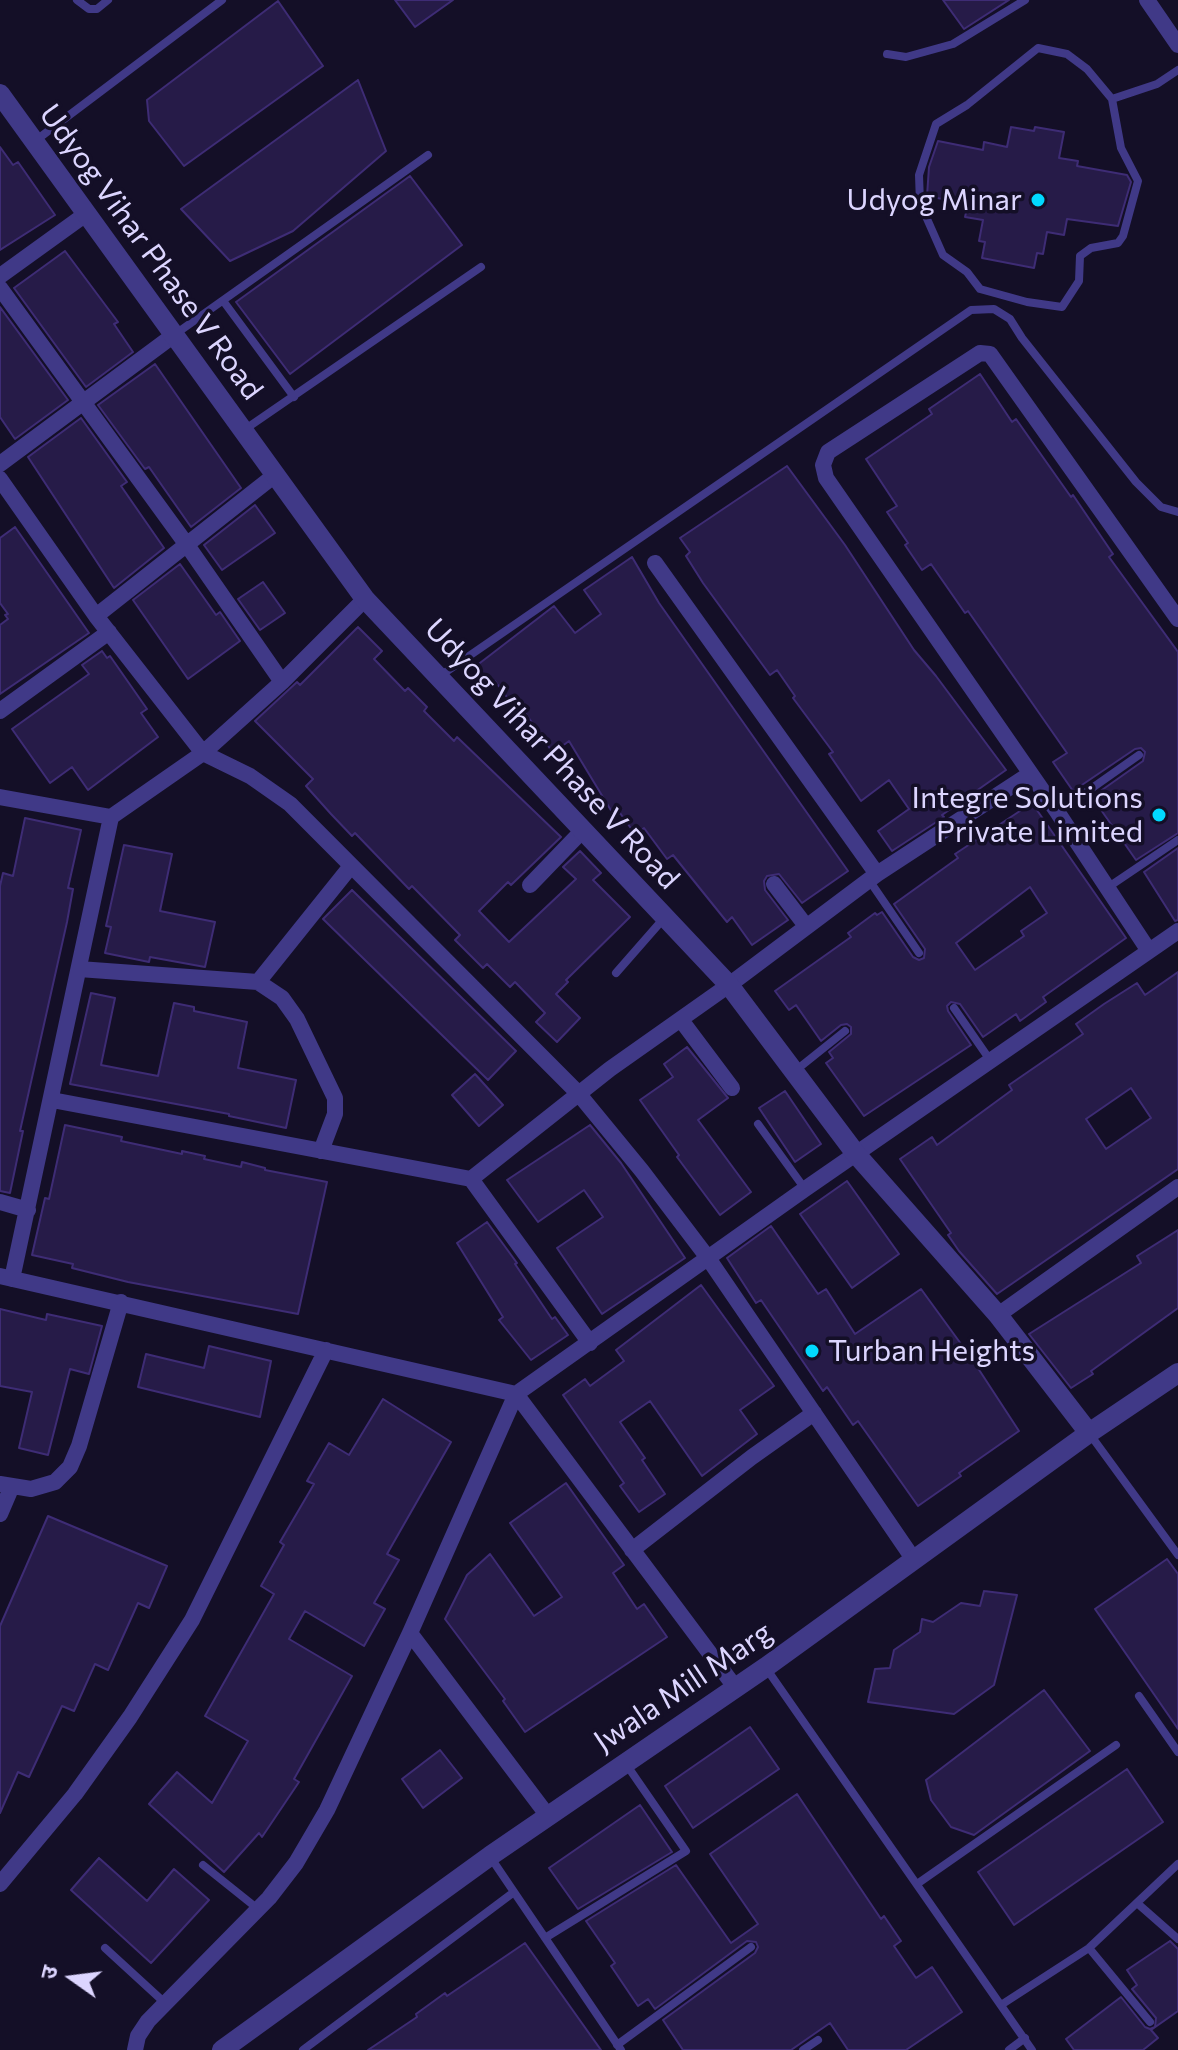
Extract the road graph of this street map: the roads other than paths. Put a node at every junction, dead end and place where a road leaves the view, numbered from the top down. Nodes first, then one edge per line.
1 (77, 0) edge
2 (108, 0) edge
3 (222, 0) edge
4 (1025, 0) edge
5 (1147, 0) edge
6 (1178, 45) edge
7 (887, 54) dead end
8 (1178, 70) edge
9 (0, 94) edge
10 (1112, 99) junction
11 (34, 142) junction
12 (428, 155) dead end
13 (86, 214) junction
14 (481, 267) dead end
15 (0, 276) edge
16 (0, 288) edge
17 (224, 302) junction
18 (174, 335) junction
19 (294, 397) junction
20 (83, 401) junction
21 (243, 430) junction
22 (0, 464) edge
23 (275, 475) junction
24 (2, 488) edge
25 (1178, 512) edge
26 (187, 545) junction
27 (655, 563) dead end
28 (365, 599) junction
29 (96, 616) junction
30 (1178, 619) edge
31 (109, 632) junction
32 (438, 677) junction
33 (282, 682) junction
34 (0, 711) edge
35 (203, 753) junction
36 (1139, 755) dead end
37 (1030, 774) junction
38 (0, 797) edge
39 (1058, 813) junction
40 (111, 817) junction
41 (583, 830) junction
42 (1178, 840) edge
43 (351, 866) junction
44 (873, 877) junction
45 (774, 884) dead end
46 (530, 885) dead end
47 (1107, 888) junction
48 (665, 917) junction
49 (806, 926) junction
50 (1178, 931) edge
51 (1149, 951) junction
52 (919, 953) dead end
53 (79, 969) junction
54 (616, 973) dead end
55 (258, 982) junction
56 (729, 985) junction
57 (954, 1008) dead end
58 (681, 1020) junction
59 (845, 1031) dead end
60 (991, 1061) junction
61 (794, 1071) junction
62 (732, 1088) dead end
63 (578, 1093) junction
64 (52, 1100) junction
65 (758, 1124) dead end
66 (321, 1151) junction
67 (856, 1154) junction
68 (471, 1179) junction
69 (1178, 1187) edge
70 (805, 1189) junction
71 (0, 1202) edge
72 (28, 1210) junction
73 (708, 1258) junction
74 (6, 1278) edge
75 (121, 1302) junction
76 (998, 1315) junction
77 (590, 1343) junction
78 (326, 1350) junction
79 (1178, 1373) edge
80 (516, 1394) junction
81 (814, 1413) junction
82 (1089, 1433) junction
83 (6, 1485) edge
84 (0, 1514) edge
85 (632, 1550) junction
86 (1178, 1555) edge
87 (914, 1560) junction
88 (410, 1633) junction
89 (766, 1667) junction
90 (735, 1687) junction
91 (1139, 1696) dead end
92 (1116, 1745) dead end
93 (1178, 1752) edge
94 (625, 1762) junction
95 (548, 1816) junction
96 (490, 1856) junction
97 (1178, 1864) edge
98 (203, 1865) dead end
99 (0, 1884) edge
100 (917, 1884) junction
101 (514, 1892) junction
102 (1137, 1903) junction
103 (258, 1909) junction
104 (545, 1938) junction
105 (1178, 1939) edge
106 (751, 1947) dead end
107 (105, 1948) dead end
108 (1089, 1948) junction
109 (166, 2003) junction
110 (1001, 2005) junction
111 (1150, 2022) dead end
112 (1025, 2038) junction
113 (818, 2040) dead end
114 (619, 2048) edge
115 (135, 2050) edge
116 (222, 2050) edge
117 (303, 2050) edge
118 (803, 2050) edge
119 (1009, 2050) edge
120 (1032, 2050) edge

1 - 2 lane
3 - 11 lane
4 - 7 lane
5 - 6 street
8 - 10 lane
9 - 11 street, Udyog Vihar Phase V Road
10 - 10 lane
11 - 13 street, Udyog Vihar Phase V Road
12 - 17 lane
13 - 15 street
13 - 18 street, Udyog Vihar Phase V Road
14 - 19 lane
16 - 20 street
17 - 18 lane
17 - 19 lane
18 - 20 street
18 - 21 street, Udyog Vihar Phase V Road
19 - 21 lane
20 - 22 street
20 - 26 street
21 - 23 street, Udyog Vihar Phase V Road
23 - 26 street
23 - 28 street, Udyog Vihar Phase V Road
24 - 29 street
25 - 32 lane
26 - 29 street
26 - 33 street
27 - 44 street
28 - 32 street, Udyog Vihar Phase V Road
28 - 33 street
29 - 31 street
30 - 37 street
31 - 34 street
31 - 35 street
32 - 41 street, Udyog Vihar Phase V Road
33 - 35 street
35 - 40 street
35 - 43 street
36 - 39 lane
37 - 39 street
37 - 44 street
38 - 40 street
39 - 47 street
40 - 53 street
41 - 46 street
41 - 48 street, Udyog Vihar Phase V Road
42 - 47 lane
43 - 55 street
43 - 63 street
44 - 49 street
44 - 52 lane
45 - 49 street
47 - 51 street
48 - 54 lane
48 - 56 street, Udyog Vihar Phase V Road
49 - 56 street
50 - 51 street
51 - 60 street
53 - 55 street
53 - 64 street
55 - 66 street
56 - 58 street
56 - 61 street, Udyog Vihar Phase V Road
57 - 60 lane
58 - 62 street
58 - 63 street
59 - 61 lane
60 - 67 street
61 - 67 street, Udyog Vihar Phase V Road
63 - 68 street
63 - 73 street
64 - 66 street
64 - 72 street
65 - 70 lane
66 - 68 street
67 - 70 street
67 - 76 street, Udyog Vihar Phase V Road
68 - 77 street
69 - 76 street
70 - 73 street
71 - 72 street
72 - 74 street
73 - 77 street
73 - 81 street
74 - 75 street
75 - 78 street
75 - 83 street
76 - 82 street, Udyog Vihar Phase V Road
77 - 80 street
78 - 80 street
78 - 99 street
79 - 82 street, Jwala Mill Marg
80 - 85 street
80 - 88 street
81 - 85 street
81 - 87 street
82 - 86 lane
82 - 87 street, Jwala Mill Marg
83 - 84 street
85 - 90 street
87 - 89 street, Jwala Mill Marg
88 - 95 street
88 - 103 street
89 - 90 street, Jwala Mill Marg
89 - 100 lane
90 - 94 street, Jwala Mill Marg
91 - 93 lane
92 - 100 lane
94 - 95 street, Jwala Mill Marg
94 - 104 lane
95 - 96 street, Jwala Mill Marg
96 - 101 lane
96 - 116 street, Jwala Mill Marg
97 - 102 lane
98 - 103 lane
100 - 110 lane
101 - 104 lane
101 - 117 lane
102 - 105 lane
102 - 108 lane
103 - 109 street
104 - 114 lane
106 - 114 lane
107 - 109 lane
108 - 110 lane
108 - 111 lane
109 - 115 street
110 - 112 lane
112 - 119 lane
112 - 120 lane
113 - 118 lane

